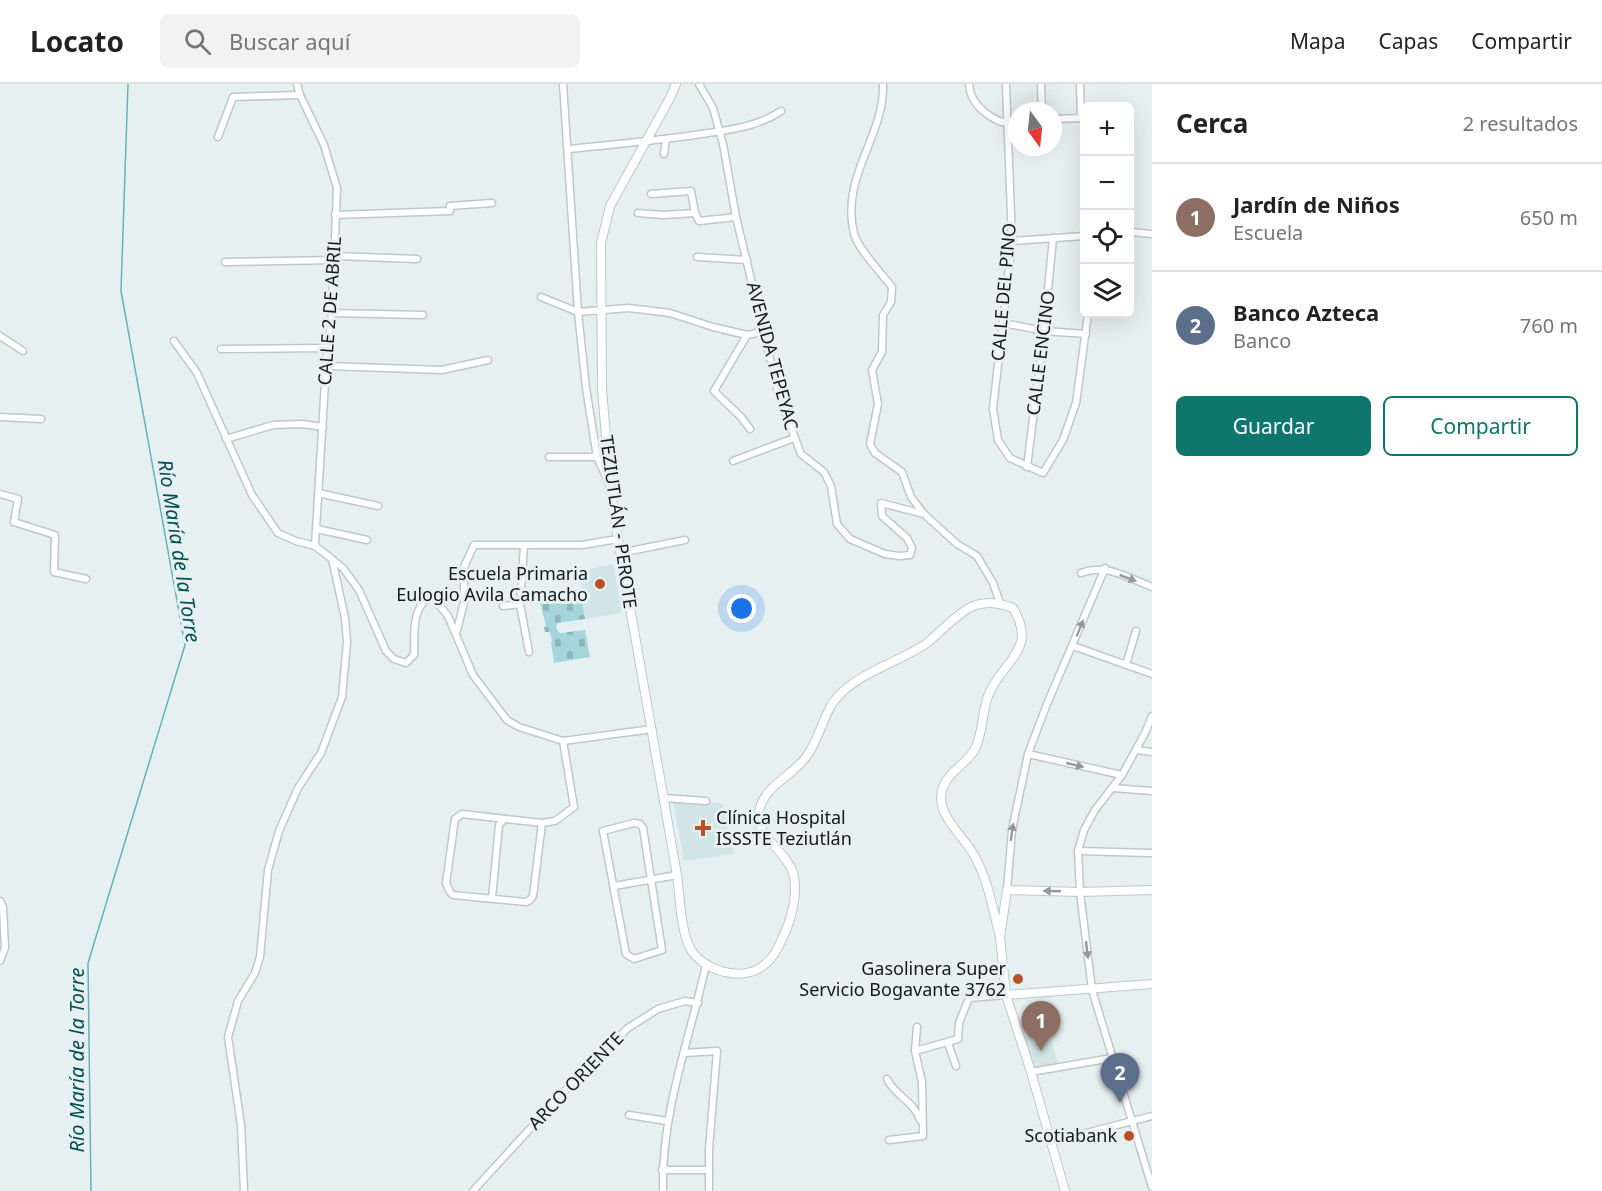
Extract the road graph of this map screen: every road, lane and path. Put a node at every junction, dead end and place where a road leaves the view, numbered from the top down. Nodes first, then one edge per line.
1 (297, 84) edge
2 (563, 84) edge
3 (675, 84) edge
4 (699, 84) edge
5 (883, 84) edge
6 (969, 84) edge
7 (1006, 84) edge
8 (1041, 84) edge
9 (1080, 84) edge
10 (300, 95) junction
11 (1042, 102) edge
12 (1082, 102) edge
13 (781, 111) dead end
14 (1080, 118) edge
15 (1062, 119) edge
16 (1008, 125) joint
17 (719, 131) junction
18 (218, 137) dead end
19 (666, 139) junction
20 (646, 142) junction
21 (569, 149) junction
22 (664, 154) dead end
23 (1009, 156) edge
24 (651, 194) dead end
25 (492, 202) dead end
26 (638, 213) dead end
27 (695, 213) junction
28 (335, 215) junction
29 (736, 217) junction
30 (1134, 232) edge
31 (1152, 234) edge
32 (1080, 236) edge
33 (1053, 238) junction
34 (1012, 241) junction
35 (697, 256) dead end
36 (335, 258) junction
37 (417, 259) dead end
38 (747, 260) junction
39 (225, 262) dead end
40 (541, 297) dead end
41 (603, 310) junction
42 (578, 312) junction
43 (332, 313) junction
44 (423, 315) dead end
45 (1088, 318) edge
46 (1003, 323) junction
47 (1044, 331) junction
48 (763, 332) junction
49 (1086, 334) junction
50 (747, 335) junction
51 (0, 336) edge
52 (174, 341) dead end
53 (328, 348) junction
54 (221, 349) dead end
55 (23, 351) dead end
56 (488, 360) dead end
57 (326, 366) junction
58 (0, 417) edge
59 (41, 419) dead end
60 (323, 426) junction
61 (750, 429) dead end
62 (794, 438) junction
63 (226, 439) junction
64 (549, 457) dead end
65 (597, 457) junction
66 (733, 461) dead end
67 (1027, 467) junction
68 (610, 485) junction
69 (0, 494) edge
70 (318, 494) junction
71 (378, 506) dead end
72 (924, 514) junction
73 (317, 529) junction
74 (618, 539) junction
75 (367, 540) dead end
76 (685, 540) dead end
77 (315, 546) junction
78 (524, 546) junction
79 (620, 553) junction
80 (332, 559) junction
81 (1105, 568) junction
82 (1081, 573) dead end
83 (86, 579) dead end
84 (1152, 587) edge
85 (1000, 603) junction
86 (520, 604) junction
87 (503, 606) dead end
88 (1136, 631) dead end
89 (456, 634) junction
90 (1073, 646) junction
91 (529, 652) dead end
92 (1126, 665) junction
93 (1152, 674) edge
94 (1152, 716) edge
95 (1150, 726) edge
96 (652, 729) junction
97 (563, 741) junction
98 (1137, 749) junction
99 (1152, 752) edge
100 (1028, 754) junction
101 (1122, 775) junction
102 (1113, 788) junction
103 (1152, 791) edge
104 (664, 798) junction
105 (706, 801) dead end
106 (504, 819) junction
107 (542, 823) junction
108 (1078, 851) junction
109 (1151, 853) edge
110 (677, 874) junction
111 (651, 878) junction
112 (614, 886) junction
113 (1007, 890) junction
114 (1152, 890) edge
115 (1080, 892) junction
116 (492, 898) junction
117 (0, 901) edge
118 (1000, 937) junction
119 (0, 961) edge
120 (706, 965) junction
121 (1152, 984) edge
122 (1092, 990) junction
123 (1006, 995) junction
124 (698, 1003) junction
125 (917, 1028) dead end
126 (948, 1043) junction
127 (915, 1051) junction
128 (684, 1053) junction
129 (1112, 1058) junction
130 (956, 1066) dead end
131 (1031, 1072) junction
132 (887, 1079) dead end
133 (628, 1115) dead end
134 (1152, 1116) edge
135 (667, 1121) junction
136 (1132, 1122) junction
137 (921, 1123) junction
138 (889, 1140) dead end
139 (1051, 1142) junction
140 (662, 1170) junction
141 (709, 1170) junction
142 (1152, 1187) edge
143 (244, 1191) edge
144 (473, 1191) edge
145 (663, 1191) edge
146 (709, 1191) edge
147 (1065, 1191) edge

1 - 10 street, CALLE 2 DE ABRIL
2 - 21 street
3 - 20 main road, TEZIUTLÁN - PEROTE
4 - 17 street, AVENIDA TEPEYAC
5 - 72 street
6 - 16 street
7 - 16 street, CALLE DEL PINO
8 - 11 street
9 - 12 street
10 - 18 street
10 - 28 street, CALLE 2 DE ABRIL
13 - 17 street
14 - 15 street
17 - 19 street
17 - 29 street, AVENIDA TEPEYAC
19 - 20 street
19 - 22 street
20 - 21 street
20 - 41 main road, TEZIUTLÁN - PEROTE
21 - 42 street
23 - 34 street, CALLE DEL PINO
24 - 27 street
25 - 28 street
26 - 27 street
27 - 29 street
28 - 36 street, CALLE 2 DE ABRIL
29 - 38 street, AVENIDA TEPEYAC
30 - 31 street
32 - 33 street
33 - 34 street
33 - 47 street, CALLE ENCINO
34 - 46 street, CALLE DEL PINO
35 - 38 street
36 - 37 street
36 - 39 street
36 - 43 street, CALLE 2 DE ABRIL
38 - 48 street, AVENIDA TEPEYAC
40 - 42 street
41 - 42 street
41 - 50 street
41 - 68 main road, TEZIUTLÁN - PEROTE
42 - 65 street
43 - 44 street
43 - 53 street, CALLE 2 DE ABRIL
45 - 49 street
46 - 47 street
46 - 67 street, CALLE DEL PINO
47 - 49 street
47 - 67 street, CALLE ENCINO
48 - 50 street
48 - 62 street, AVENIDA TEPEYAC
49 - 67 street, CALLE DEL PINO
50 - 61 street
51 - 55 street
52 - 63 street
53 - 54 street
53 - 57 street, CALLE 2 DE ABRIL
56 - 57 street
57 - 60 street, CALLE 2 DE ABRIL
58 - 59 street
60 - 63 street
60 - 70 street, CALLE 2 DE ABRIL
62 - 66 street
62 - 72 street, AVENIDA TEPEYAC
63 - 77 street
64 - 65 street
65 - 68 street
68 - 74 main road, TEZIUTLÁN - PEROTE
69 - 83 street
70 - 71 street
70 - 73 street, CALLE 2 DE ABRIL
72 - 85 street, AVENIDA TEPEYAC
73 - 75 street
73 - 77 street, CALLE 2 DE ABRIL
74 - 78 street
74 - 79 main road, TEZIUTLÁN - PEROTE
76 - 79 street
77 - 80 street
78 - 86 street
78 - 89 street
79 - 96 main road, TEZIUTLÁN - PEROTE
80 - 89 street
80 - 143 street
81 - 82 street
81 -> 84 street
90 -> 81 street
85 - 118 main road
85 - 120 main road
86 - 87 street
86 - 91 street
88 - 92 street
89 - 97 street
90 - 92 street
90 - 100 street
92 - 93 street
94 - 95 street
95 - 98 street
96 - 97 street
96 - 104 main road, TEZIUTLÁN - PEROTE
97 - 107 street
98 - 99 street
98 - 101 street
100 -> 101 street
113 -> 100 street
101 - 102 street
102 - 103 street
102 - 108 street
104 - 105 street
104 - 110 main road, TEZIUTLÁN - PEROTE
106 - 107 street
106 - 116 street
106 - 116 street
107 - 116 street
108 - 109 street
108 - 115 street
110 - 111 street
110 - 120 main road, TEZIUTLÁN - PEROTE
111 - 112 street
111 - 112 street
111 - 112 street
115 -> 113 main road
113 - 118 main road
114 - 115 main road
115 -> 122 street
117 - 119 street
118 - 123 main road
120 - 124 street
121 - 122 main road
122 - 123 main road
122 - 129 street
123 - 126 street
123 - 131 main road
124 - 128 street
124 - 144 street, ARCO ORIENTE
125 - 127 street
126 - 127 street
126 - 130 street
127 - 137 street
128 - 135 street
128 - 141 street
129 - 131 street
129 - 136 street
131 - 139 main road
132 - 137 street
133 - 135 street
134 - 136 street
135 - 140 street
136 - 139 street
136 - 142 street
137 - 138 street
139 - 147 main road
140 - 141 street
140 - 145 street
141 - 146 street

